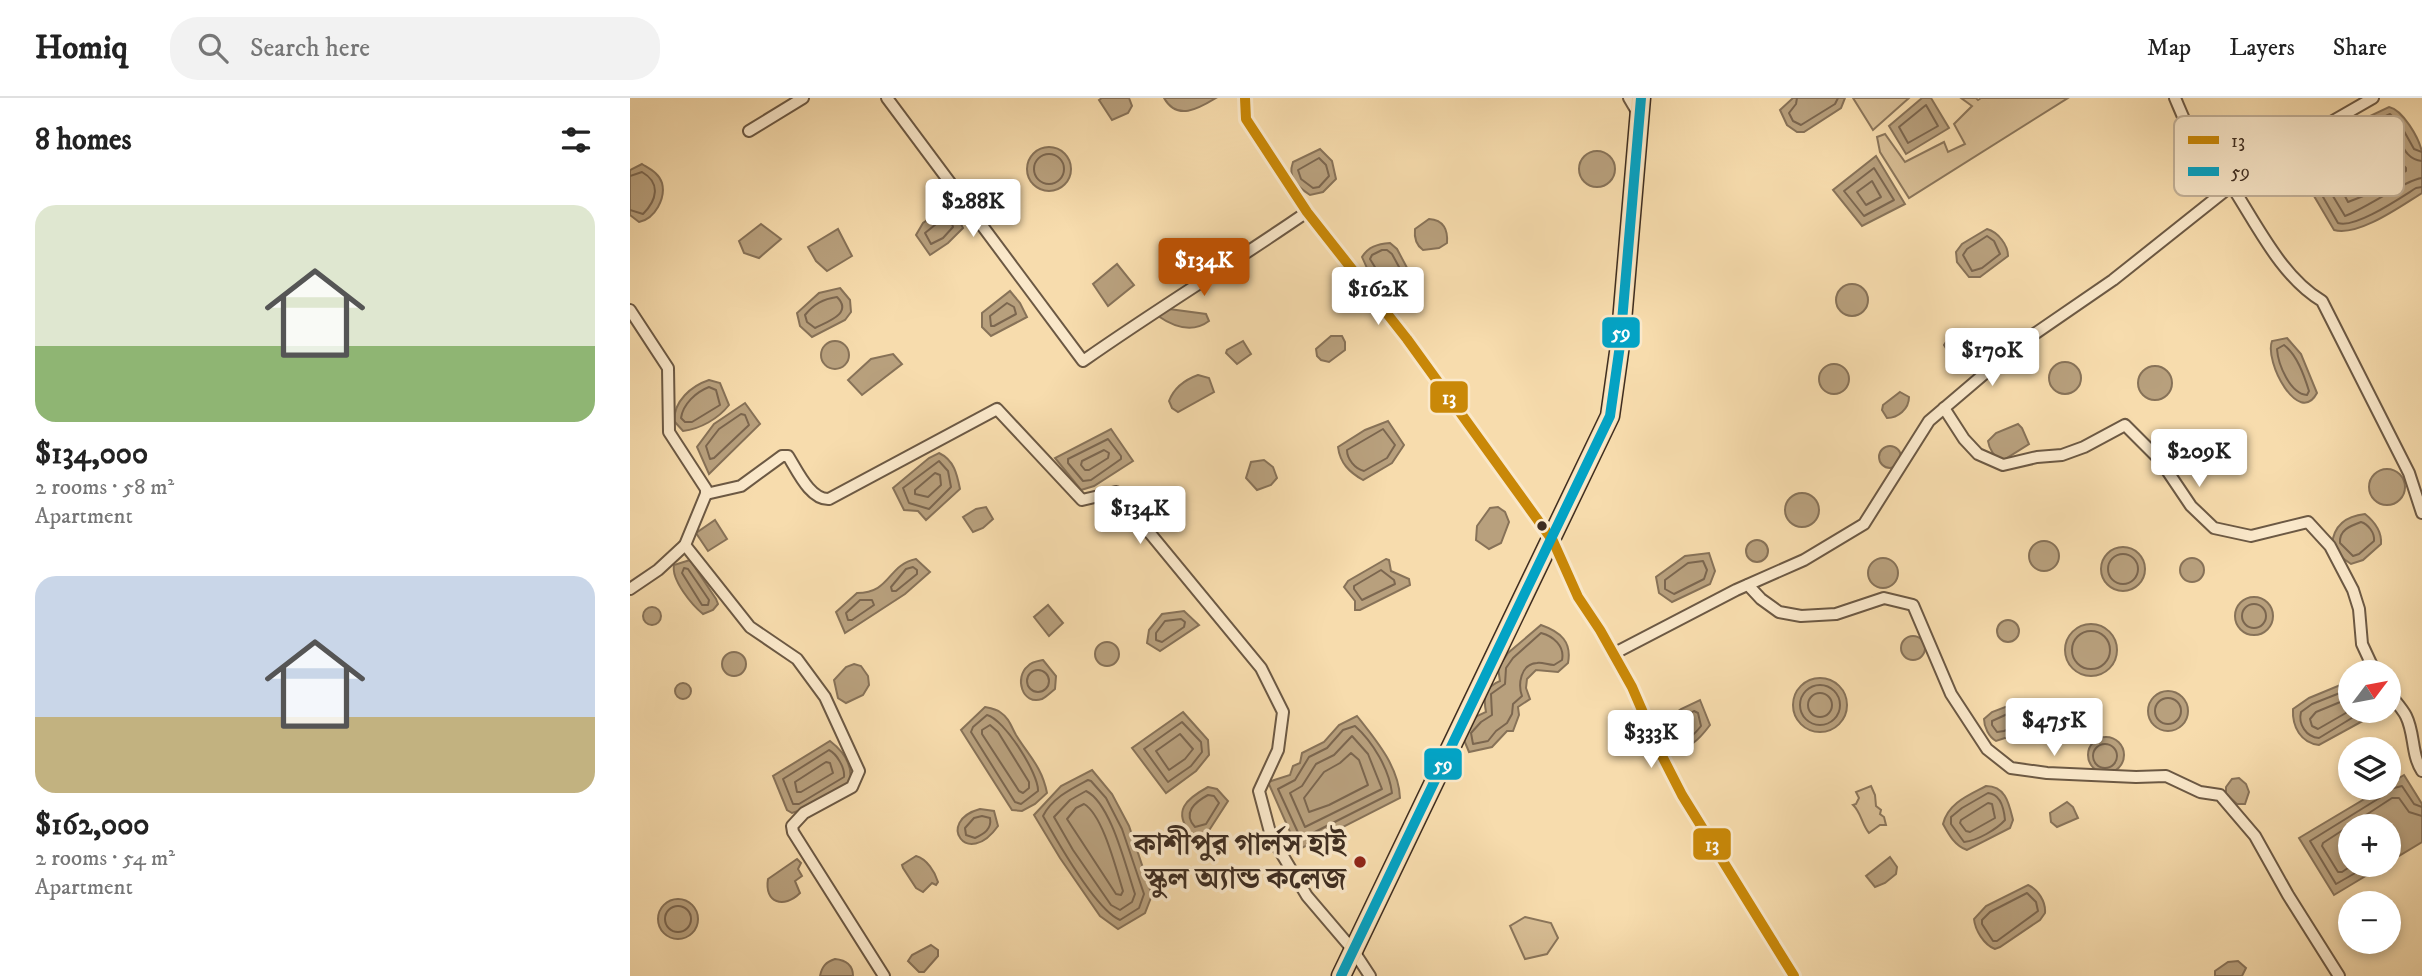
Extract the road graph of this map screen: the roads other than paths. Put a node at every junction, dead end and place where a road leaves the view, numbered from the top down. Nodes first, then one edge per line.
1 (803, 98) edge
2 (887, 98) edge
3 (1245, 98) edge
4 (1629, 98) edge
5 (1641, 98) edge
6 (2175, 98) edge
7 (2373, 98) edge
8 (2183, 116) edge
9 (2342, 116) edge
10 (1641, 117) junction
11 (749, 131) dead end
12 (2217, 196) edge
13 (2238, 196) edge
14 (1307, 212) junction
15 (630, 310) edge
16 (1944, 408) junction
17 (706, 494) junction
18 (2422, 513) edge
19 (1553, 541) junction
20 (685, 545) junction
21 (1748, 584) junction
22 (630, 589) edge
23 (1613, 654) junction
24 (2369, 660) edge
25 (2401, 709) edge
26 (2422, 771) edge
27 (1353, 950) junction
28 (884, 976) edge
29 (1341, 976) edge
30 (1370, 976) edge
31 (1794, 976) edge
32 (2339, 976) edge

1 - 11 street
2 - 14 street
3 - 14 street
4 - 10 street
5 - 10 highway
6 - 8 street
7 - 9 street
10 - 19 highway
12 - 16 street
13 - 18 street
14 - 19 street
15 - 17 street
16 - 21 street
16 - 24 street
17 - 20 street
17 - 27 street
19 - 23 street
19 - 27 highway
20 - 22 street
20 - 28 street
21 - 23 street
21 - 32 street
23 - 31 street
25 - 26 street
27 - 29 highway
27 - 30 street

